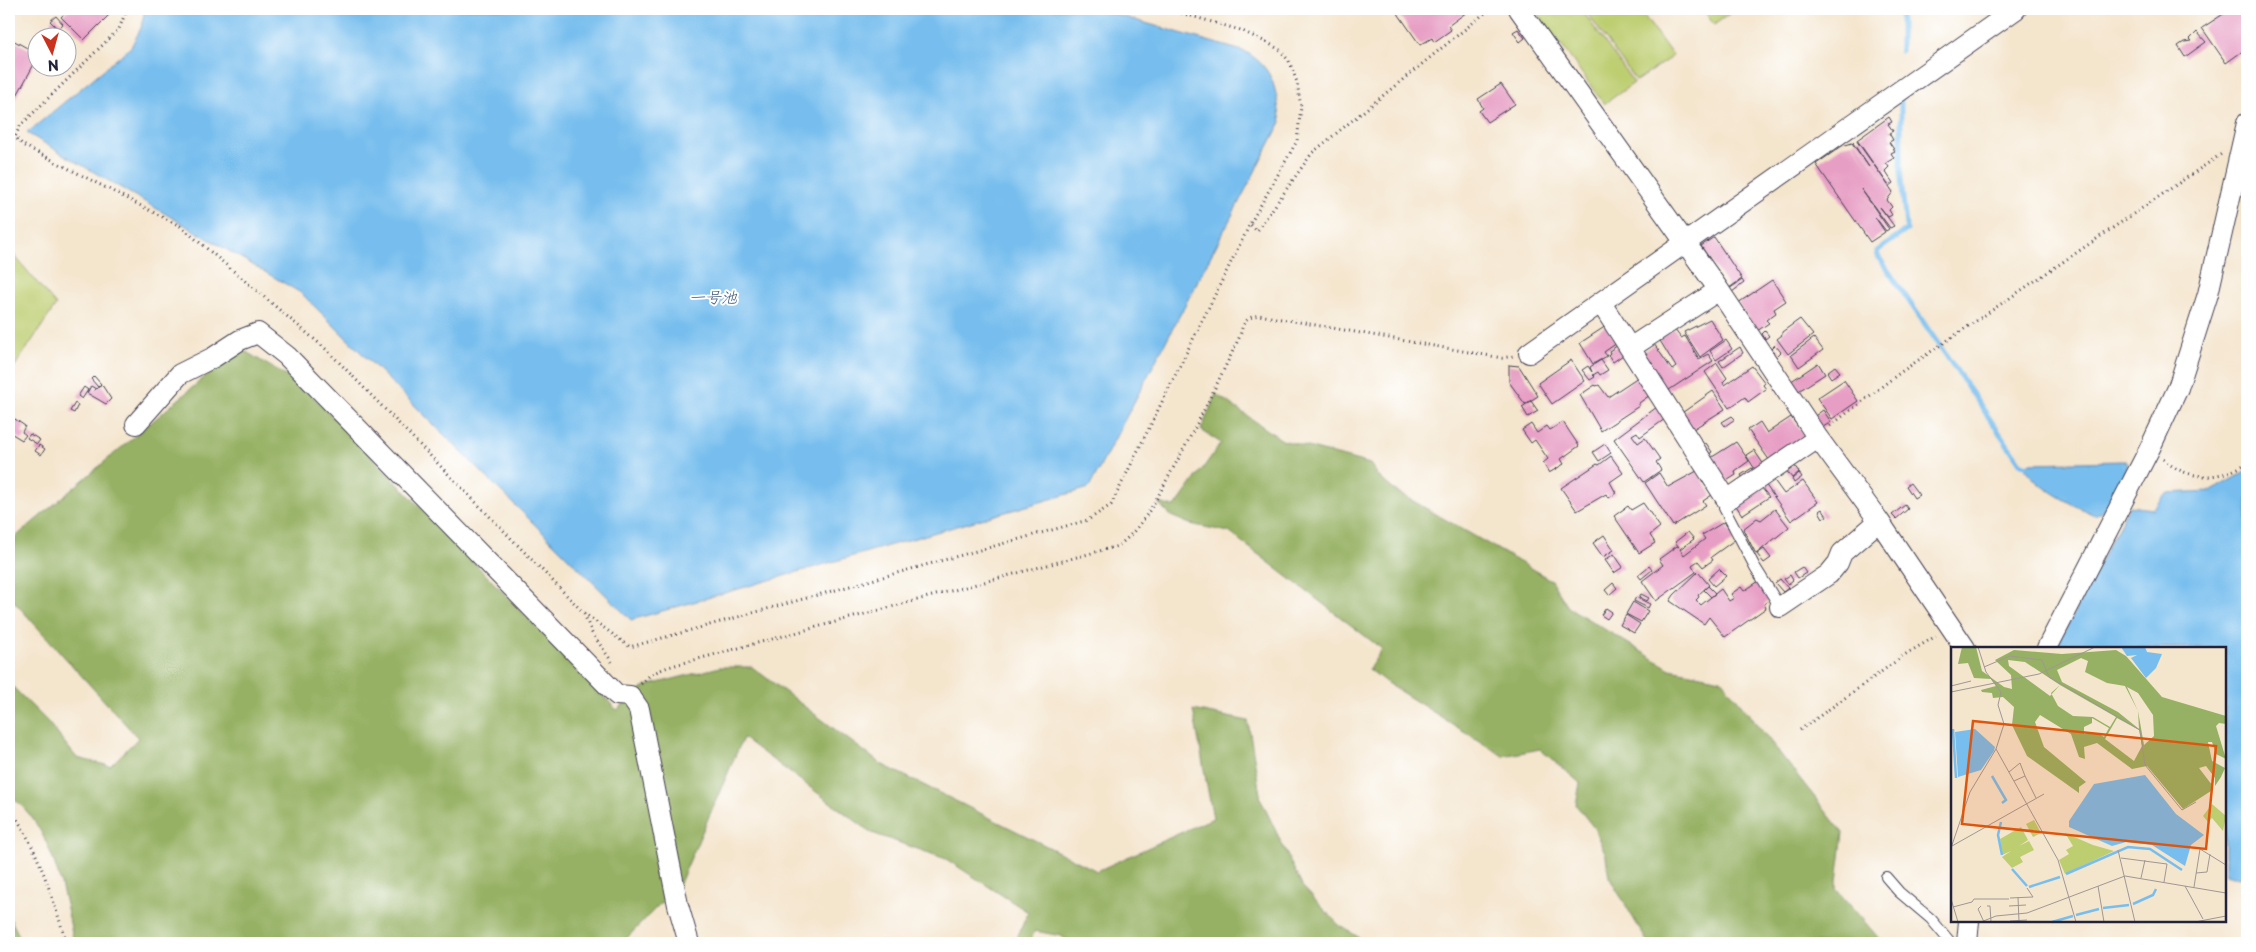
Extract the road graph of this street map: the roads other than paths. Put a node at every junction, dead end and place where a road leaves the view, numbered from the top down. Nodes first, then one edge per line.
1 (1519, 9) edge
2 (2016, 9) edge
3 (2247, 123) edge
4 (1686, 244) junction
5 (1719, 290) junction
6 (1601, 303) junction
7 (1630, 348) junction
8 (1529, 353) road end
9 (136, 424) dead end
10 (1818, 438) junction
11 (1726, 500) junction
12 (1879, 521) junction
13 (1780, 607) joint
14 (1965, 647) edge
15 (2048, 647) edge
16 (1886, 877) dead end
17 (1969, 922) edge
18 (689, 943) edge
19 (1952, 943) edge
20 (1967, 943) edge

1 - 4 street
2 - 4 street
3 - 15 street
4 - 5 street
4 - 6 street
5 - 7 street
5 - 10 street
6 - 7 street
6 - 8 street
7 - 11 street
9 - 18 street
10 - 11 street
10 - 12 street
11 - 13 lane
12 - 13 street
12 - 14 street
16 - 19 lane
17 - 20 street

